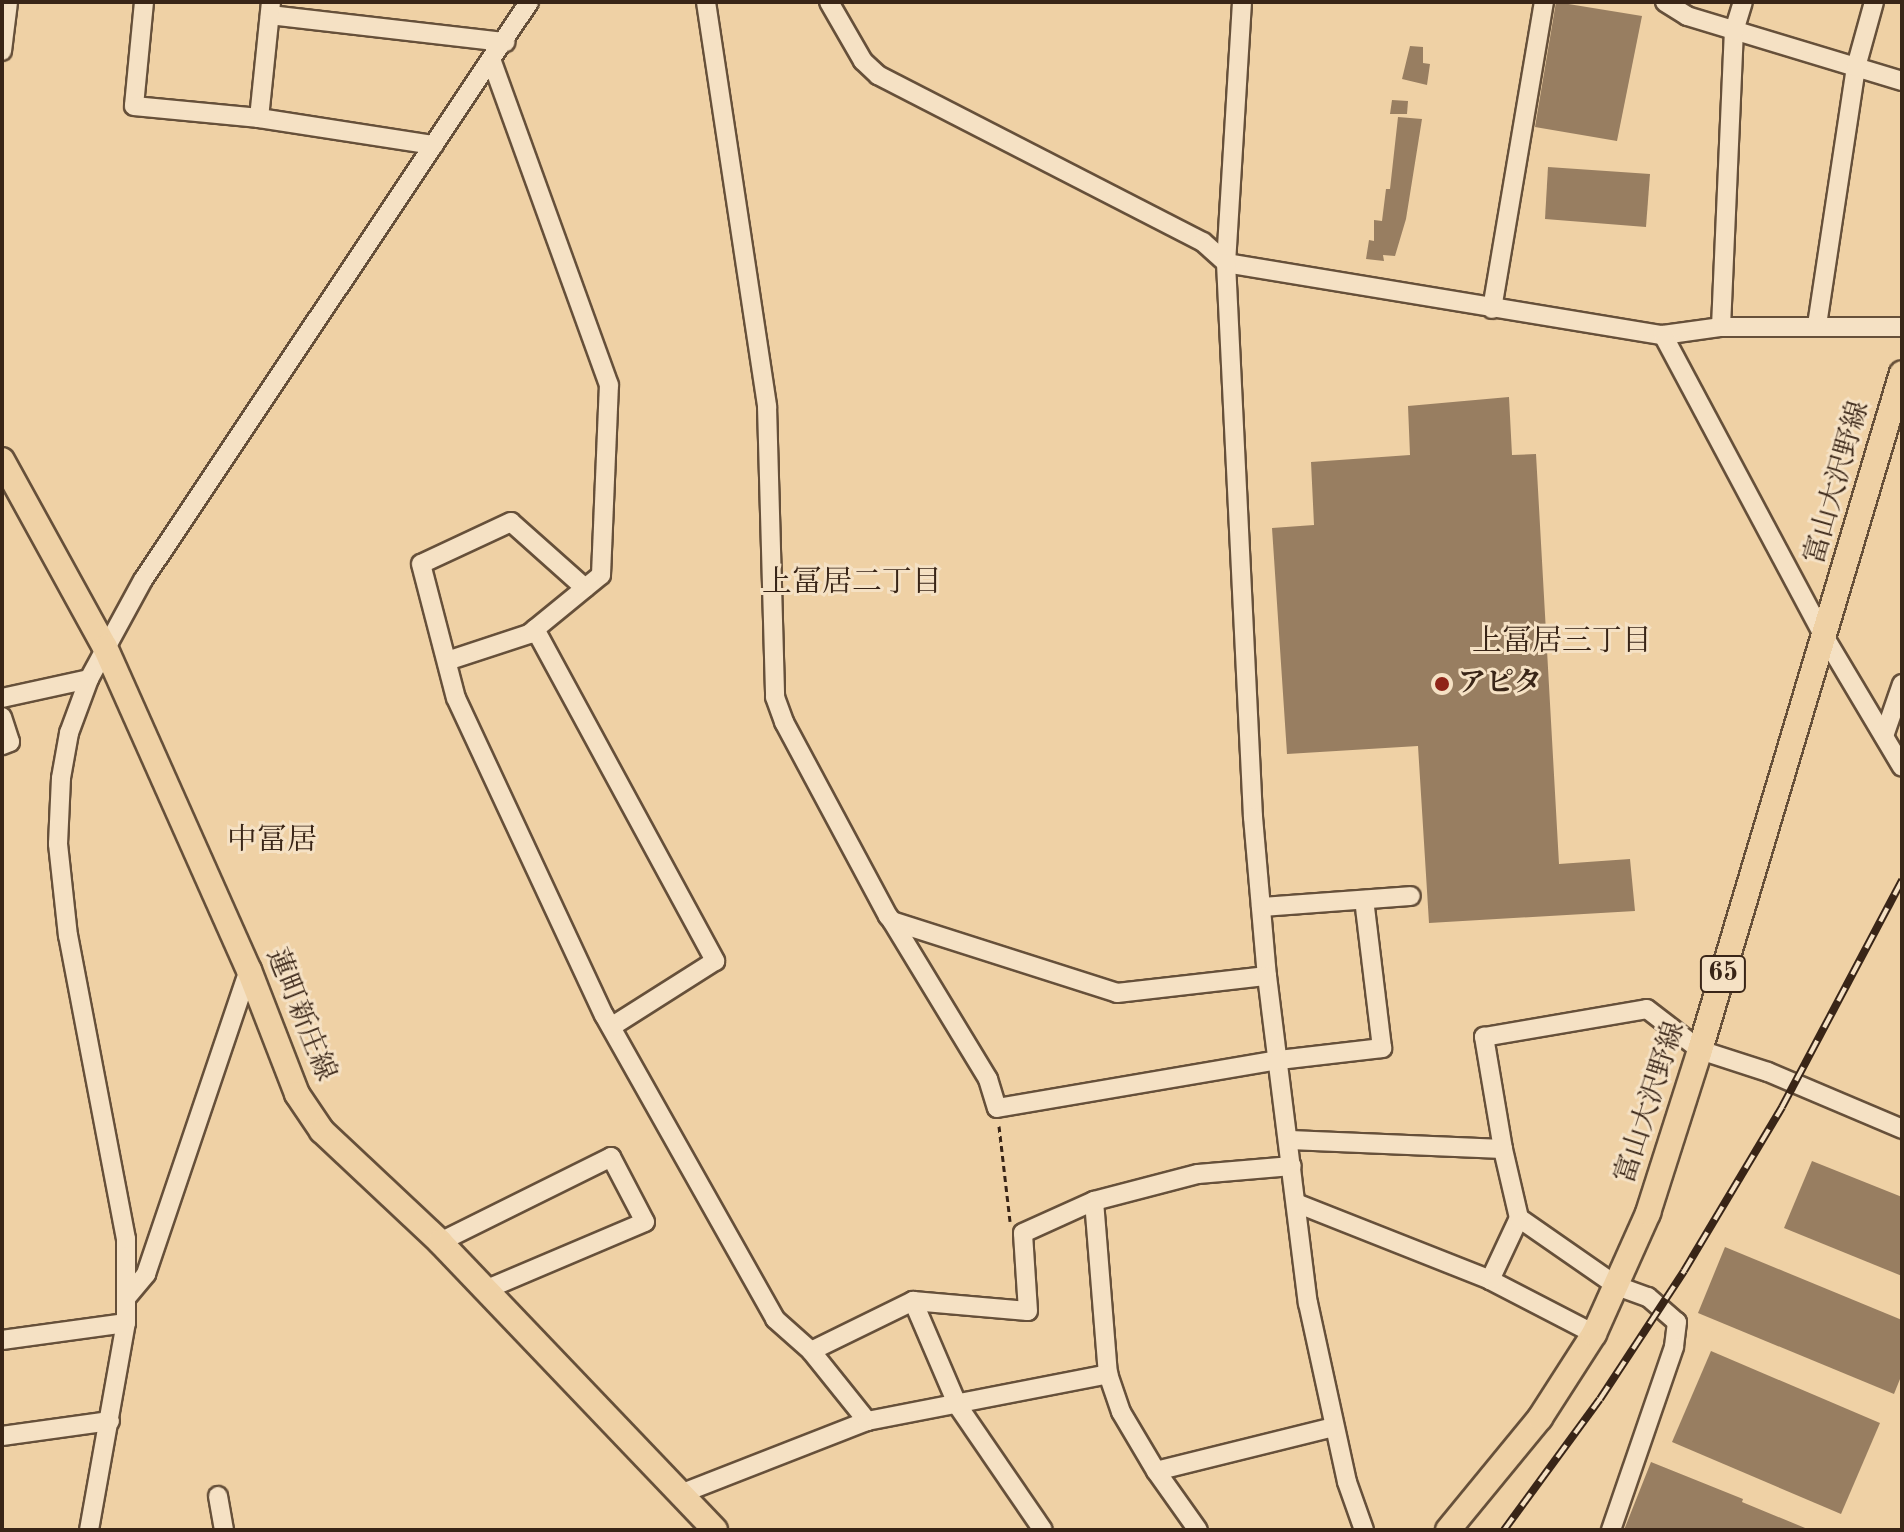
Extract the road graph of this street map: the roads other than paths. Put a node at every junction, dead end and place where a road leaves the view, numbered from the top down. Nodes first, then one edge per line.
1 (8, 2) edge
2 (144, 2) edge
3 (529, 2) edge
4 (706, 2) edge
5 (829, 2) edge
6 (1242, 2) edge
7 (1544, 2) edge
8 (1665, 2) edge
9 (1743, 2) edge
10 (1874, 2) edge
11 (270, 8) edge
12 (1734, 31) junction
13 (505, 42) junction
14 (2, 51) edge
15 (492, 62) junction
16 (1856, 67) junction
17 (1902, 81) edge
18 (259, 118) junction
19 (434, 145) junction
20 (1226, 263) junction
21 (1492, 309) junction
22 (1817, 325) junction
23 (1721, 327) junction
24 (1902, 327) edge
25 (1663, 335) junction
26 (1902, 373) edge
27 (2, 460) edge
28 (585, 588) junction
29 (535, 629) junction
30 (1824, 636) junction
31 (105, 647) junction
32 (447, 661) junction
33 (89, 679) junction
34 (1902, 684) edge
35 (2, 698) edge
36 (2, 717) edge
37 (1884, 736) junction
38 (2, 745) edge
39 (1902, 767) edge
40 (1411, 896) dead end
41 (1364, 900) junction
42 (1261, 907) junction
43 (892, 921) junction
44 (249, 970) junction
45 (1267, 976) junction
46 (611, 1027) junction
47 (1700, 1050) junction
48 (1279, 1060) junction
49 (1902, 1129) edge
50 (1290, 1140) junction
51 (1503, 1149) junction
52 (1292, 1166) junction
53 (1094, 1201) junction
54 (1296, 1203) junction
55 (1519, 1218) junction
56 (440, 1242) junction
57 (1490, 1280) junction
58 (1617, 1286) junction
59 (485, 1290) junction
60 (127, 1297) junction
61 (913, 1301) junction
62 (126, 1323) junction
63 (1594, 1334) junction
64 (2, 1340) edge
65 (811, 1351) junction
66 (1108, 1374) junction
67 (958, 1406) junction
68 (110, 1421) junction
69 (867, 1421) junction
70 (1334, 1427) junction
71 (2, 1436) edge
72 (1156, 1471) junction
73 (680, 1494) junction
74 (218, 1496) dead end
75 (89, 1530) edge
76 (224, 1530) edge
77 (715, 1530) edge
78 (1043, 1530) edge
79 (1197, 1530) edge
80 (1364, 1530) edge
81 (1448, 1530) edge
82 (1611, 1530) edge

1 - 14 street
2 - 18 street
3 - 13 street
4 - 43 street
5 - 20 street
6 - 20 street
7 - 21 street
8 - 12 street
9 - 12 street
10 - 16 street
11 - 13 street
11 - 18 street
12 - 16 street
12 - 23 street
13 - 15 street
15 - 19 street
15 - 28 street
16 - 17 street
16 - 22 street
18 - 19 street
19 - 31 street
20 - 21 street
20 - 42 street
21 - 25 street
22 - 23 street
22 - 24 street
23 - 25 street
25 - 30 street
26 - 30 main road, 富山大沢野線 / 65
27 - 31 main road, 蓮町新庄線
28 - 29 street
28 - 32 street
29 - 32 street
29 - 46 street
30 - 37 street
30 - 47 main road, 富山大沢野線 / 65
31 - 33 street
31 - 44 main road, 蓮町新庄線
32 - 46 street
33 - 35 street
33 - 60 street
34 - 37 street
36 - 38 street
37 - 39 street
40 - 41 street
41 - 42 street
41 - 48 street
42 - 45 street
43 - 45 street
43 - 48 street
44 - 56 main road, 蓮町新庄線
44 - 60 street
45 - 48 street
46 - 65 street
47 - 49 street
47 - 51 street
47 - 58 main road, 富山大沢野線 / 65
48 - 50 street
50 - 51 street
50 - 52 street
51 - 55 street
52 - 53 street
52 - 54 street
53 - 61 street
53 - 66 street
54 - 57 street
54 - 70 street
55 - 57 street
55 - 58 street
56 - 59 main road, 蓮町新庄線
56 - 59 street
57 - 63 street
58 - 63 main road, 富山大沢野線 / 65
58 - 82 street
59 - 73 main road, 蓮町新庄線
60 - 62 street
61 - 65 street
61 - 67 street
62 - 64 street
62 - 68 street
63 - 81 main road, 富山大沢野線 / 65
65 - 69 street
66 - 67 street
66 - 72 street
67 - 69 street
67 - 78 street
68 - 71 street
68 - 75 street
69 - 73 street
70 - 72 street
70 - 80 street
72 - 79 street
73 - 77 main road, 蓮町新庄線
74 - 76 street

